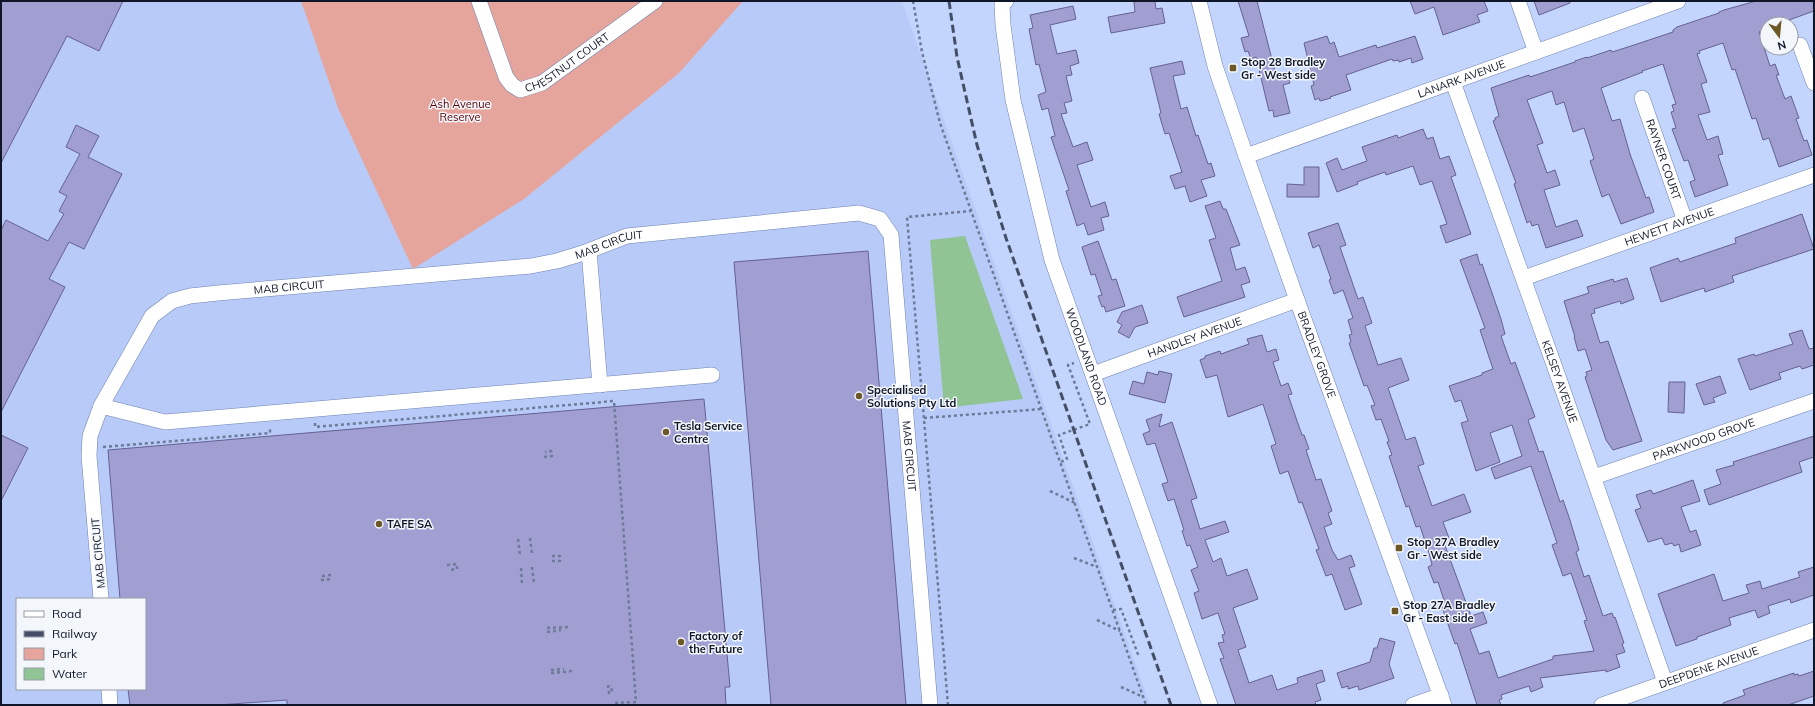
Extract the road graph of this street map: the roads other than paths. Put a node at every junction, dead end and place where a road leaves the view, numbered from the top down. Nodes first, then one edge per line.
1 (479, 1) edge
2 (655, 1) edge
3 (1006, 1) edge
4 (1199, 1) edge
5 (1518, 1) edge
6 (1678, 1) edge
7 (1800, 45) dead end
8 (1536, 52) junction
9 (1453, 82) junction
10 (1814, 83) edge
11 (1642, 98) dead end
12 (1246, 156) junction
13 (1814, 175) edge
14 (1685, 221) junction
15 (589, 251) junction
16 (1524, 278) junction
17 (1296, 300) junction
18 (1093, 374) junction
19 (712, 375) dead end
20 (600, 385) junction
21 (1814, 401) edge
22 (101, 406) junction
23 (1594, 477) junction
24 (101, 598) edge
25 (1814, 630) edge
26 (1665, 682) junction
27 (109, 690) edge
28 (1442, 700) edge
29 (110, 705) edge
30 (930, 705) edge
31 (1210, 705) edge
32 (1413, 705) edge
33 (1602, 705) edge

1 - 2 street, CHESTNUT COURT
3 - 18 street, WOODLAND ROAD
4 - 12 street, BRADLEY GROVE
5 - 8 street
6 - 8 street, LANARK AVENUE
7 - 10 street
8 - 9 street, LANARK AVENUE
9 - 12 street, LANARK AVENUE
9 - 16 street, KELSEY AVENUE
11 - 14 street, RAYNER COURT
12 - 17 street, BRADLEY GROVE
13 - 14 street, HEWETT AVENUE
14 - 16 street, HEWETT AVENUE
15 - 20 street
15 - 22 street, MAB CIRCUIT
15 - 30 street, MAB CIRCUIT
16 - 23 street, KELSEY AVENUE
17 - 18 street, HANDLEY AVENUE
17 - 28 street, BRADLEY GROVE
18 - 31 street, WOODLAND ROAD
19 - 20 street
20 - 22 street
21 - 23 street, PARKWOOD GROVE
22 - 24 street, MAB CIRCUIT
23 - 26 street, KELSEY AVENUE
25 - 26 street, DEEPDENE AVENUE
26 - 33 street, DEEPDENE AVENUE
27 - 29 street
28 - 32 street

